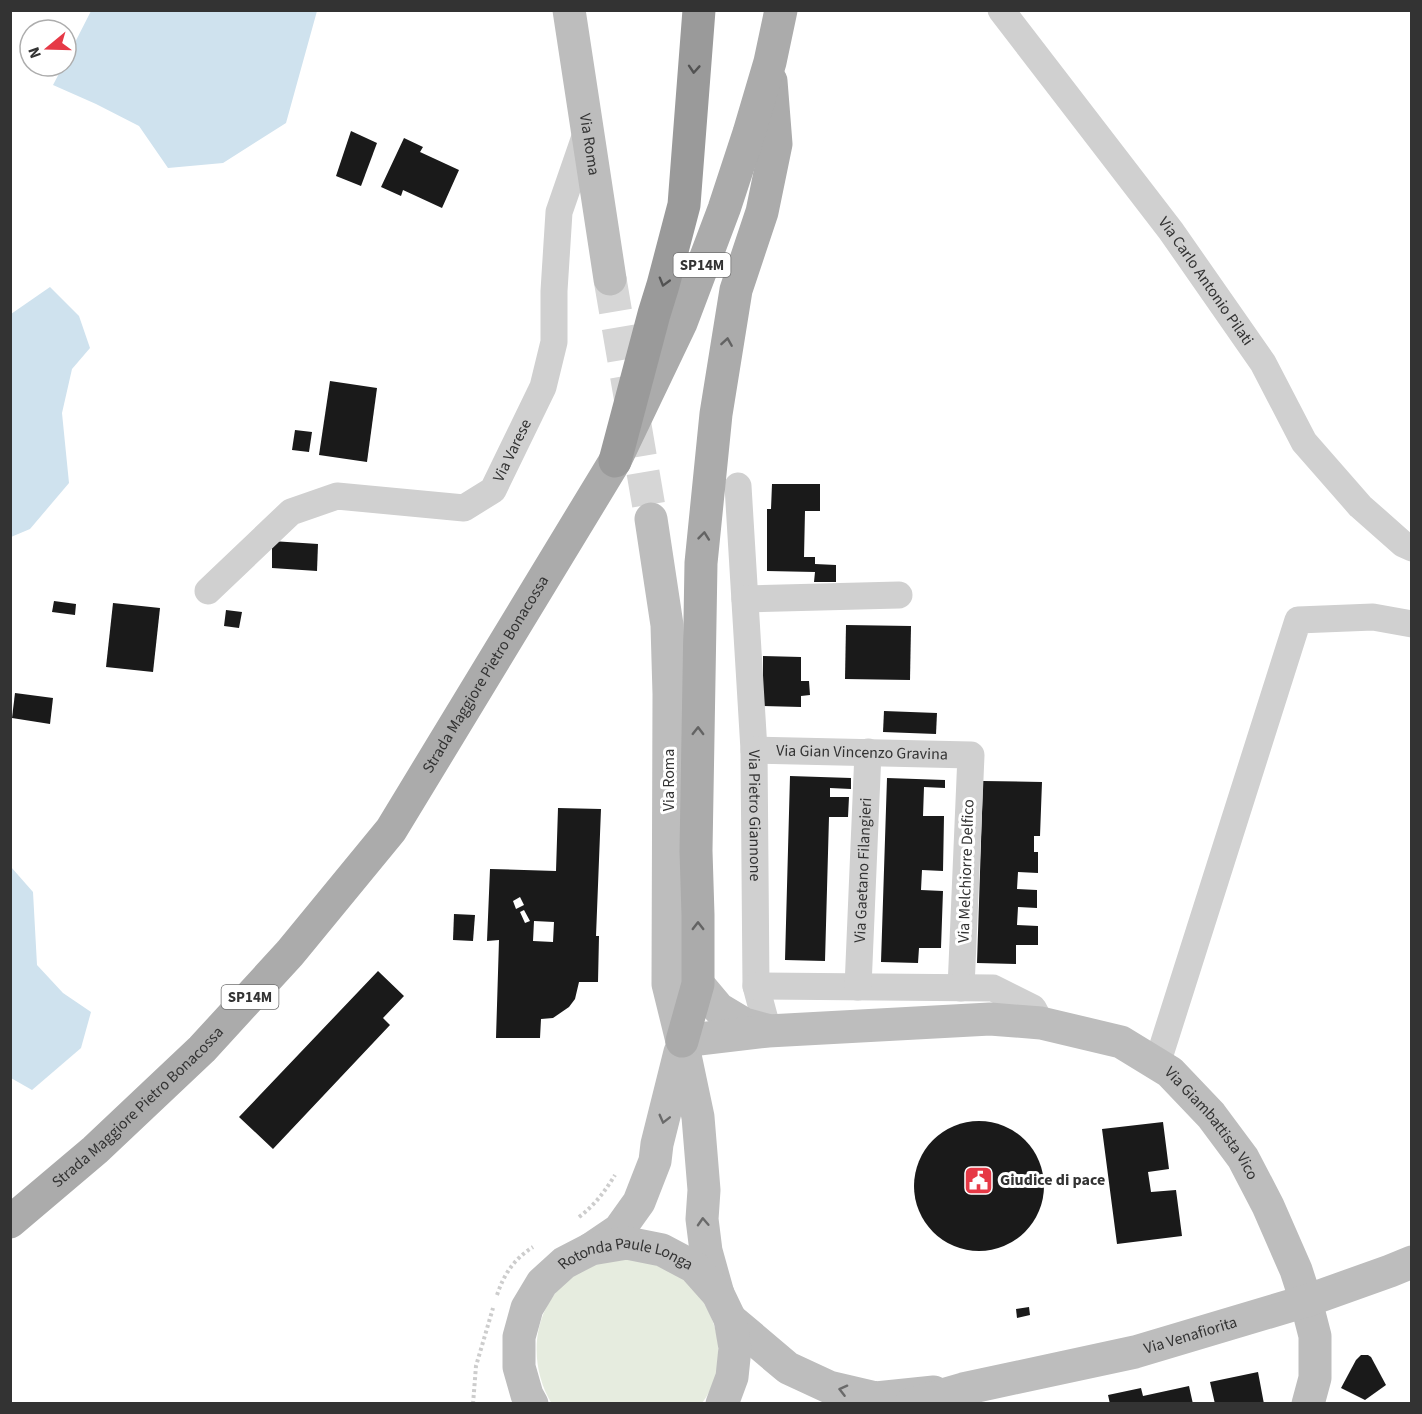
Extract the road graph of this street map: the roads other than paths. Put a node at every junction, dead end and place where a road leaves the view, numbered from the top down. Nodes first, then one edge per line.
1 (569, 10) edge
2 (699, 10) edge
3 (781, 10) edge
4 (1001, 10) edge
5 (770, 62) junction
6 (587, 131) junction
7 (610, 279) tunnel mouth
8 (615, 460) junction
9 (738, 486) dead end
10 (651, 519) tunnel mouth
11 (1412, 548) edge
12 (208, 591) dead end
13 (899, 595) dead end
14 (745, 599) junction
15 (1412, 624) edge
16 (754, 750) junction
17 (868, 752) junction
18 (971, 755) joint
19 (698, 984) junction
20 (756, 986) junction
21 (858, 987) junction
22 (961, 988) junction
23 (1041, 1023) junction
24 (768, 1031) junction
25 (682, 1041) junction
26 (1157, 1064) junction
27 (10, 1222) edge
28 (591, 1249) junction
29 (1412, 1262) edge
30 (1306, 1301) junction
31 (724, 1306) junction
32 (519, 1367) junction
33 (963, 1389) junction
34 (515, 1404) edge
35 (532, 1404) edge
36 (722, 1404) edge
37 (911, 1404) edge
38 (1308, 1404) edge

1 - 6 main road, Via Roma
2 -> 8 highway
3 - 5 main road, Strada Maggiore Pietro Bonacossa / SP14M
4 - 11 street, Via Carlo Antonio Pilati
5 - 8 main road, Strada Maggiore Pietro Bonacossa / SP14M
19 -> 5 main road
6 - 7 main road, Via Roma
6 - 12 street, Via Varese
8 - 27 main road, Strada Maggiore Pietro Bonacossa / SP14M
9 - 14 street, Via Pietro Giannone
10 - 25 main road, Via Roma
13 - 14 street
14 - 16 street, Via Pietro Giannone
15 - 26 street
16 - 17 street, Via Gian Vincenzo Gravina
16 - 20 street, Via Pietro Giannone
17 - 18 street, Via Gian Vincenzo Gravina
17 - 21 street, Via Gaetano Filangieri
18 - 22 street, Via Melchiorre Delfico
19 - 24 main road, Via Giambattista Vico
19 - 25 main road
20 - 21 street
20 - 24 street, Via Pietro Giannone
21 - 22 street
22 - 23 street
23 - 24 main road, Via Giambattista Vico
23 - 26 main road, Via Giambattista Vico
24 - 25 main road, Via Giambattista Vico
25 -> 28 main road, Via Roma
31 -> 25 main road, Via Roma
26 - 30 main road, Via Giambattista Vico
28 - 31 main road, Rotonda Paule Longa
28 - 32 main road, Rotonda Paule Longa
29 - 30 main road, Via Venafiorita
30 - 33 main road, Via Venafiorita
30 - 38 main road, Via Giambattista Vico
33 -> 31 main road, Via Venafiorita
31 - 36 main road
32 - 34 main road
32 - 35 main road, Rotonda Paule Longa
33 - 37 main road, Via Venafiorita

